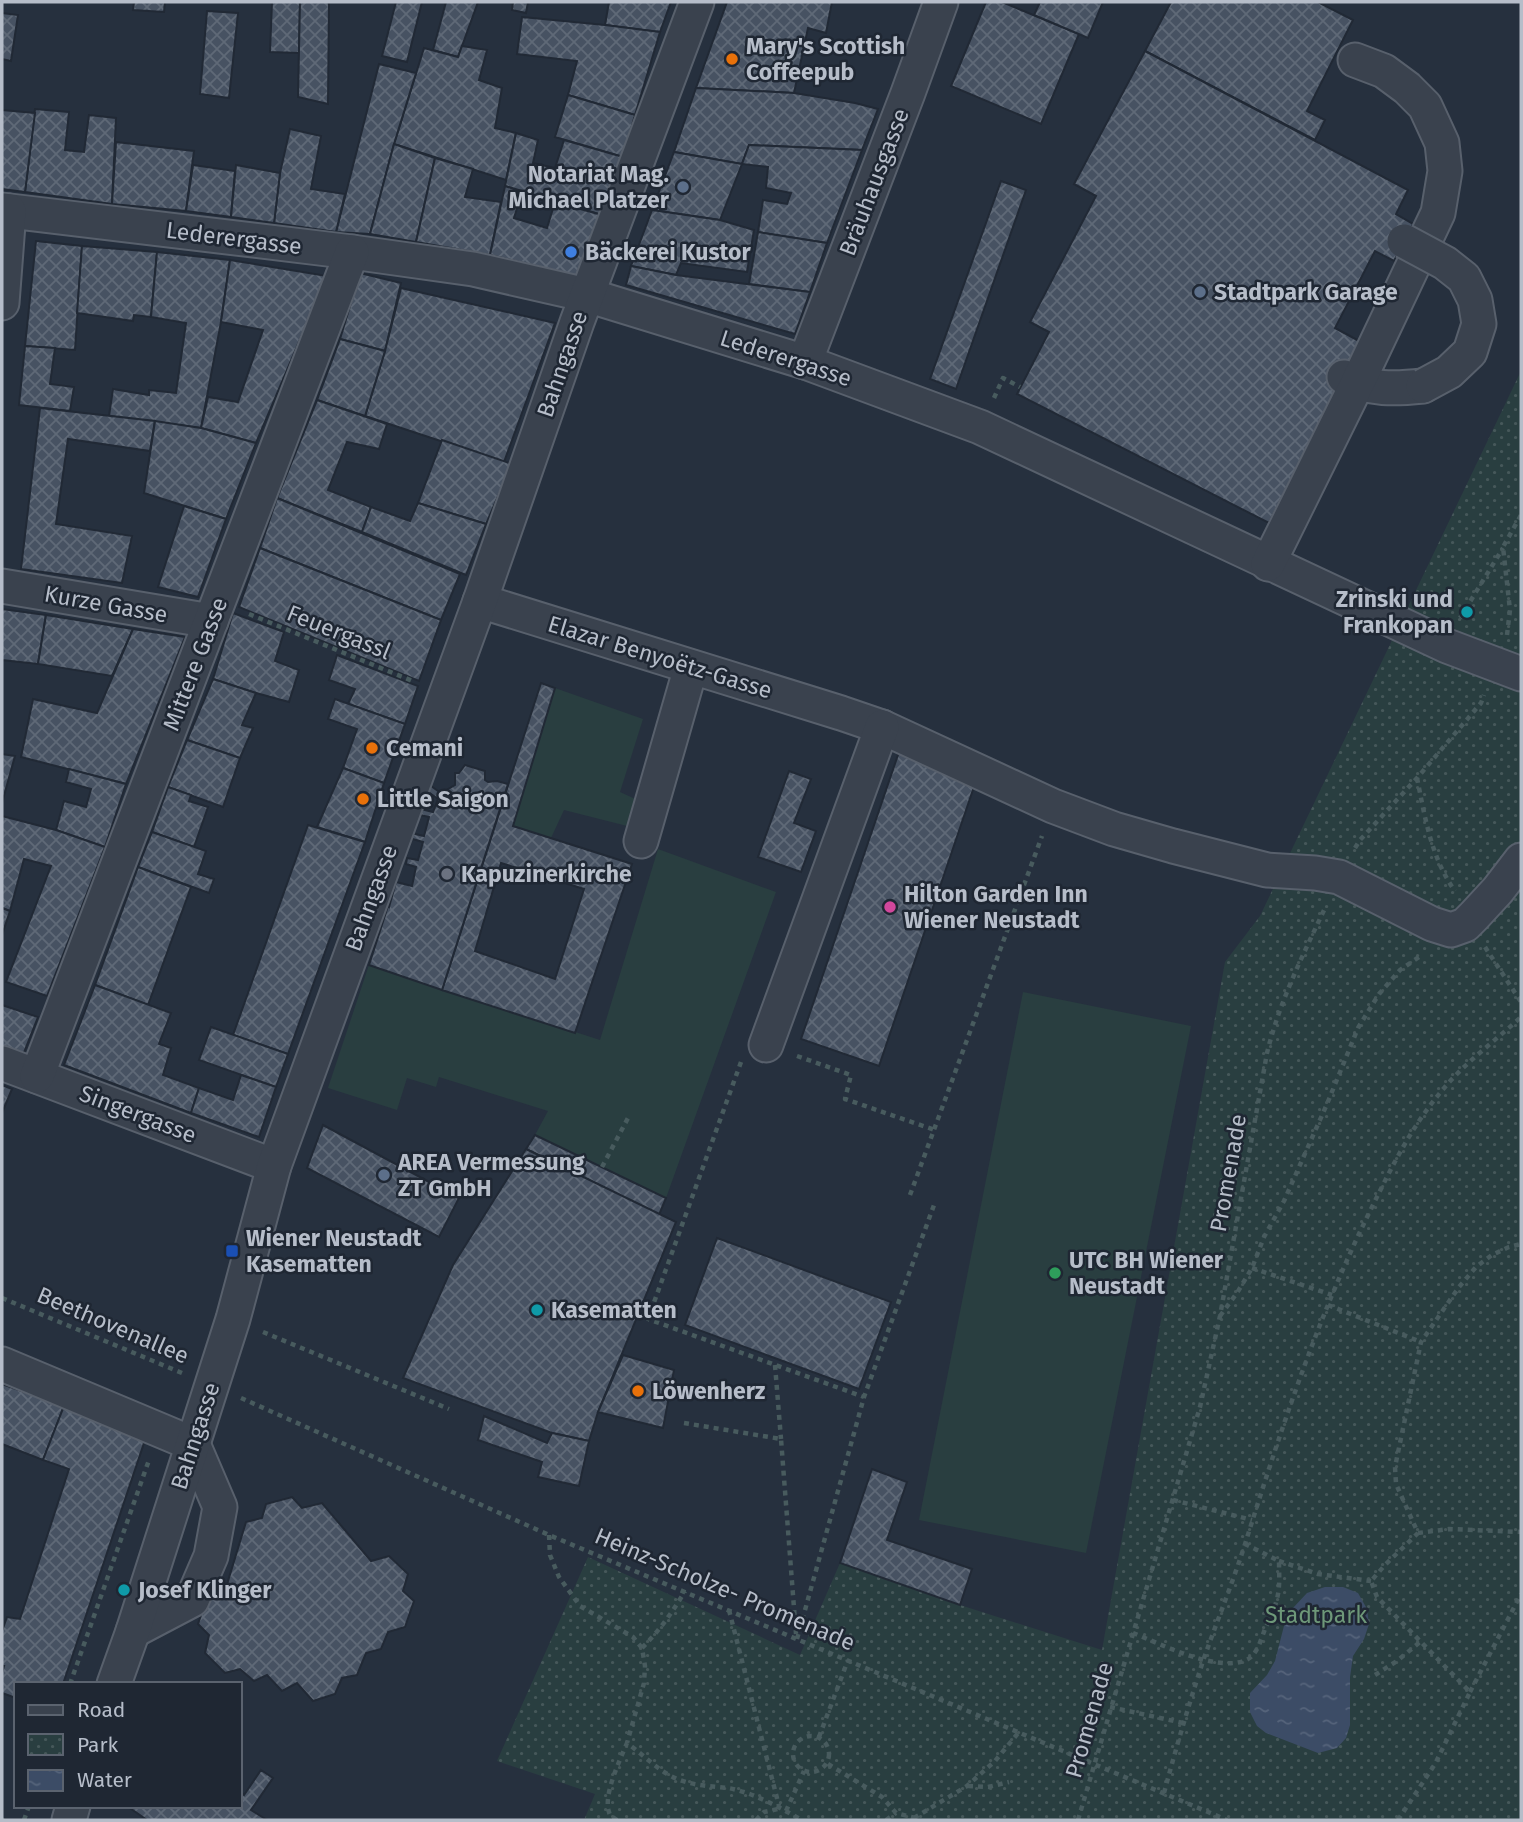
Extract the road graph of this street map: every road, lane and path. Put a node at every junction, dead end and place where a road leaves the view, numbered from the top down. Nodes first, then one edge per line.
1 (697, 2) edge
2 (940, 2) edge
3 (1355, 60) dead end
4 (6, 211) edge
5 (1404, 242) dead end
6 (352, 252) junction
7 (587, 295) junction
8 (2, 303) edge
9 (805, 362) junction
10 (1351, 380) junction
11 (1521, 515) edge
12 (1503, 547) junction
13 (1268, 564) junction
14 (2, 586) edge
15 (480, 601) junction
16 (215, 611) junction
17 (1464, 612) dead end
18 (691, 667) junction
19 (1509, 670) edge
20 (445, 695) junction
21 (881, 727) junction
22 (1417, 778) junction
23 (1053, 806) junction
24 (640, 841) dead end
25 (1521, 860) edge
26 (1339, 877) junction
27 (1463, 924) junction
28 (1521, 1002) edge
29 (1521, 1017) edge
30 (754, 1052) junction
31 (2, 1063) edge
32 (37, 1076) junction
33 (628, 1118) dead end
34 (935, 1130) junction
35 (274, 1166) junction
36 (602, 1167) dead end
37 (910, 1195) dead end
38 (934, 1205) dead end
39 (1521, 1244) edge
40 (1252, 1268) junction
41 (1332, 1295) junction
42 (2, 1298) edge
43 (1328, 1305) junction
44 (1220, 1316) junction
45 (233, 1320) junction
46 (1421, 1342) junction
47 (2, 1364) edge
48 (775, 1365) junction
49 (211, 1385) junction
50 (864, 1397) junction
51 (449, 1409) dead end
52 (684, 1423) dead end
53 (780, 1439) junction
54 (192, 1444) junction
55 (1173, 1500) junction
56 (1252, 1520) junction
57 (1521, 1532) edge
58 (1418, 1533) junction
59 (550, 1535) junction
60 (1245, 1544) junction
61 (1279, 1561) junction
62 (1371, 1581) junction
63 (685, 1591) junction
64 (1521, 1594) edge
65 (729, 1610) junction
66 (133, 1631) junction
67 (1133, 1633) junction
68 (797, 1639) junction
69 (1420, 1642) junction
70 (642, 1648) junction
71 (848, 1660) junction
72 (1203, 1661) junction
73 (1375, 1675) dead end
74 (115, 1682) edge
75 (1471, 1692) junction
76 (1110, 1707) junction
77 (1183, 1723) junction
78 (1019, 1732) junction
79 (819, 1737) junction
80 (627, 1744) junction
81 (1094, 1763) junction
82 (828, 1764) junction
83 (804, 1771) junction
84 (1009, 1782) dead end
85 (967, 1786) junction
86 (1164, 1793) junction
87 (779, 1807) junction
88 (786, 1811) junction
89 (1205, 1811) junction
90 (897, 1813) junction
91 (915, 1819) edge
92 (617, 1820) edge
93 (756, 1820) edge
94 (796, 1820) edge
95 (802, 1820) edge
96 (886, 1820) edge
97 (1078, 1820) edge
98 (1209, 1820) edge
99 (1227, 1820) edge
100 (1398, 1820) edge

1 - 7 street, Bahngasse
2 - 9 street, Bräuhausgasse
3 - 10 street
4 - 6 street, Lederergasse
4 - 8 street
5 - 10 street, bridge
6 - 7 street, Lederergasse
6 - 16 street, Mittere Gasse
7 - 9 street, Lederergasse
7 - 15 street, Bahngasse
9 - 13 street, Lederergasse
10 - 13 street
11 - 12 path
12 - 17 path
12 - 19 path, Promenade
13 - 19 street, Lederergasse
14 - 16 street, Kurze Gasse
15 - 18 street, Elazar Benyoëtz-Gasse
15 - 20 street, Bahngasse
16 - 20 path, Feuergassl
16 - 32 street, Mittere Gasse
18 - 21 street, Elazar Benyoëtz-Gasse
18 - 24 street
19 - 22 path, Promenade
20 - 35 street, Bahngasse
21 - 23 street, Elazar Benyoëtz-Gasse
21 - 30 street
22 - 26 path, Promenade
22 - 27 path
23 - 26 street, Elazar Benyoëtz-Gasse
23 - 34 path
25 - 27 street
26 - 27 street, Elazar Benyoëtz-Gasse
26 - 44 path, Promenade
27 - 28 path
27 - 40 path
29 - 41 path
30 - 34 path
30 - 48 path
31 - 32 street, Singergasse
32 - 35 street, Singergasse
33 - 36 path
34 - 37 path
35 - 45 street, Bahngasse
38 - 50 path
39 - 46 path
40 - 41 path
40 - 44 path
41 - 43 path
42 - 49 path, Beethovenallee
43 - 46 path
43 - 56 path
44 - 55 path, Promenade
45 - 49 street, Bahngasse
45 - 51 path
46 - 58 path
47 - 54 street
48 - 50 path
48 - 53 path
49 - 54 street, Bahngasse
49 - 59 path, Heinz-Scholze- Promenade
50 - 68 path
52 - 53 path
53 - 68 path
54 - 66 street, Bahngasse
54 - 66 street
55 - 56 path
55 - 67 path, Promenade
56 - 60 path
57 - 58 path
58 - 62 path
59 - 63 path, Heinz-Scholze- Promenade
59 - 70 path
60 - 61 path
60 - 72 path
61 - 62 path
61 - 72 path
62 - 69 path
63 - 65 path, Heinz-Scholze- Promenade
63 - 70 path
64 - 75 path
65 - 68 path, Heinz-Scholze- Promenade
65 - 87 path
66 - 74 street, Bahngasse
67 - 72 path
67 - 76 path, Promenade
68 - 71 path, Heinz-Scholze- Promenade
69 - 73 path
69 - 75 path
70 - 80 path
71 - 78 path, Heinz-Scholze- Promenade
71 - 79 path
72 - 77 path
75 - 100 path
76 - 77 path
76 - 81 path, Promenade
77 - 86 path
78 - 81 path, Heinz-Scholze- Promenade
78 - 85 path
79 - 82 path
79 - 83 path
80 - 87 path
80 - 92 path
81 - 86 path, Heinz-Scholze- Promenade
81 - 97 path, Promenade
82 - 83 path
82 - 90 path
83 - 88 path
84 - 85 path
85 - 91 path
86 - 89 path, Heinz-Scholze- Promenade
87 - 88 path
88 - 93 path
88 - 94 path
88 - 95 path
89 - 98 path
89 - 99 path, Heinz-Scholze- Promenade
90 - 91 path
90 - 96 path

